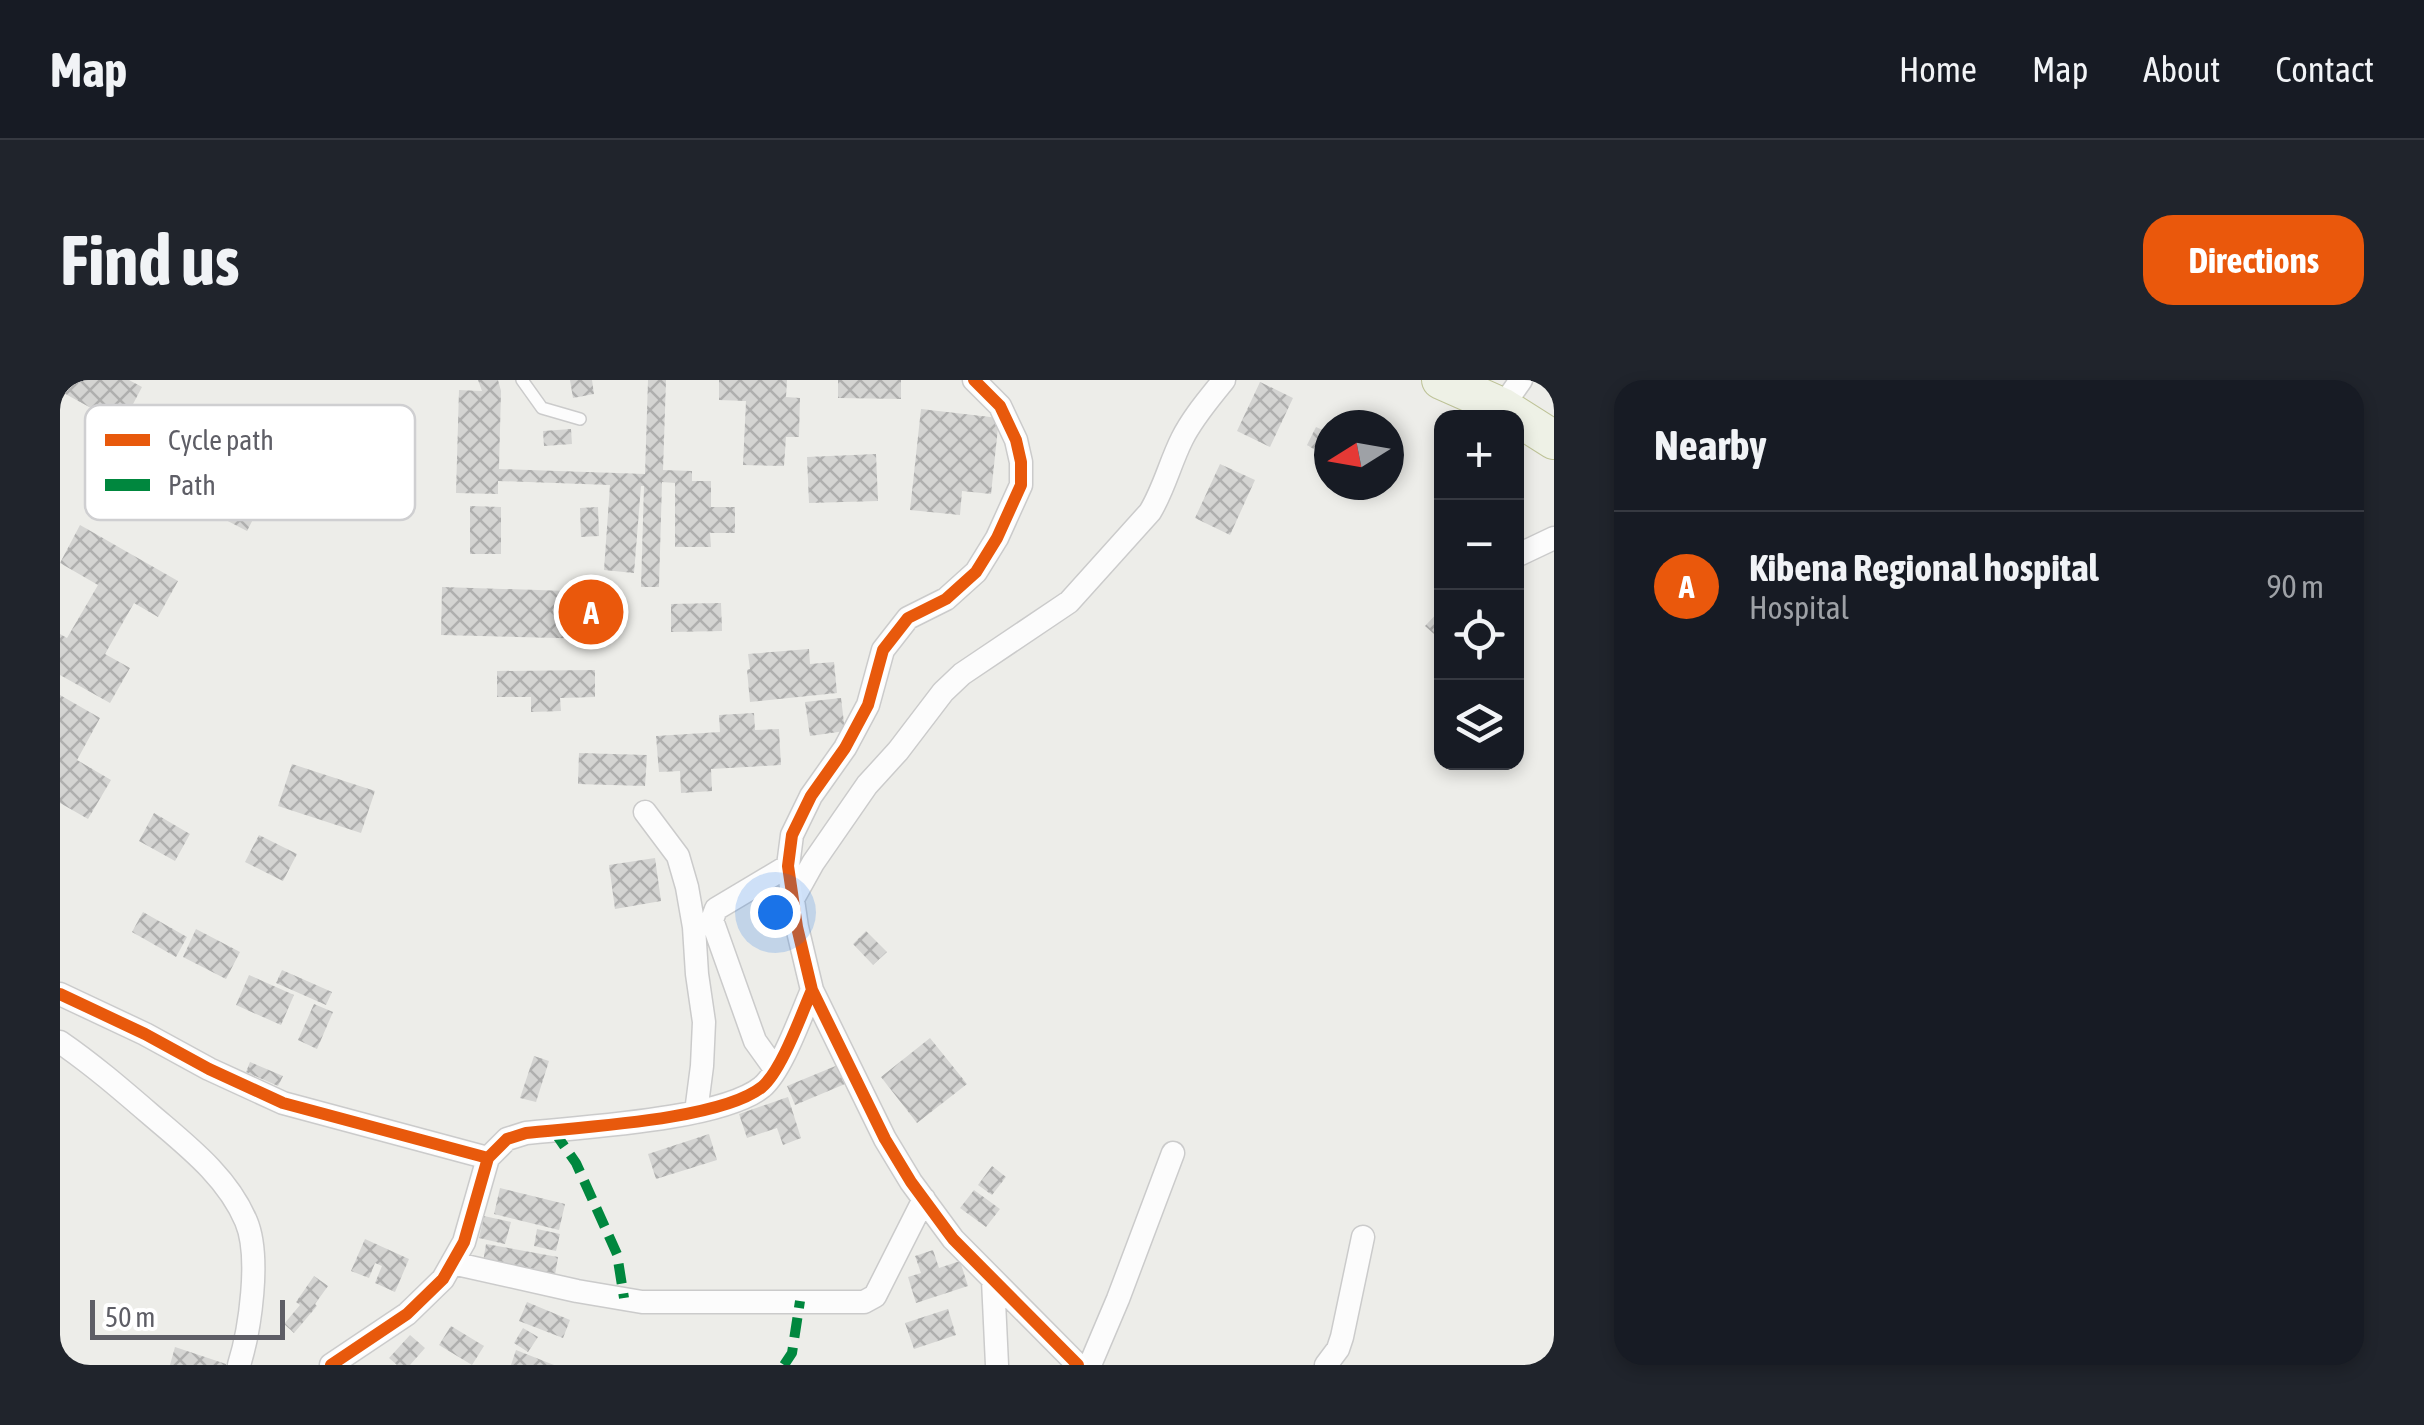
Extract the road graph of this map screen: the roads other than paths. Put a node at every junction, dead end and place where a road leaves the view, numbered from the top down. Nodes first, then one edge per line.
1 (522, 380) edge
2 (974, 380) edge
3 (1224, 380) edge
4 (1441, 380) edge
5 (1511, 394) edge
6 (580, 420) dead end
7 (1554, 440) edge
8 (1554, 538) edge
9 (1524, 552) edge
10 (645, 812) dead end
11 (788, 866) junction
12 (793, 899) junction
13 (812, 990) junction
14 (60, 994) edge
15 (60, 1042) edge
16 (774, 1070) junction
17 (696, 1112) junction
18 (1172, 1153) dead end
19 (488, 1158) junction
20 (924, 1199) junction
21 (1363, 1237) dead end
22 (452, 1263) junction
23 (993, 1280) junction
24 (240, 1365) edge
25 (332, 1365) edge
26 (997, 1365) edge
27 (1078, 1365) edge
28 (1090, 1365) edge
29 (1326, 1365) edge

1 - 6 lane
2 - 11 street
3 - 12 street
4 - 5 highway
5 - 7 highway
8 - 9 street
10 - 17 street
11 - 12 street
11 - 16 street
12 - 13 street
13 - 16 street
13 - 20 street
14 - 19 street
15 - 24 street
16 - 17 street
17 - 19 street
18 - 28 street
19 - 22 street
20 - 22 street
20 - 23 street
21 - 29 street
22 - 25 street
23 - 26 street
23 - 27 street

